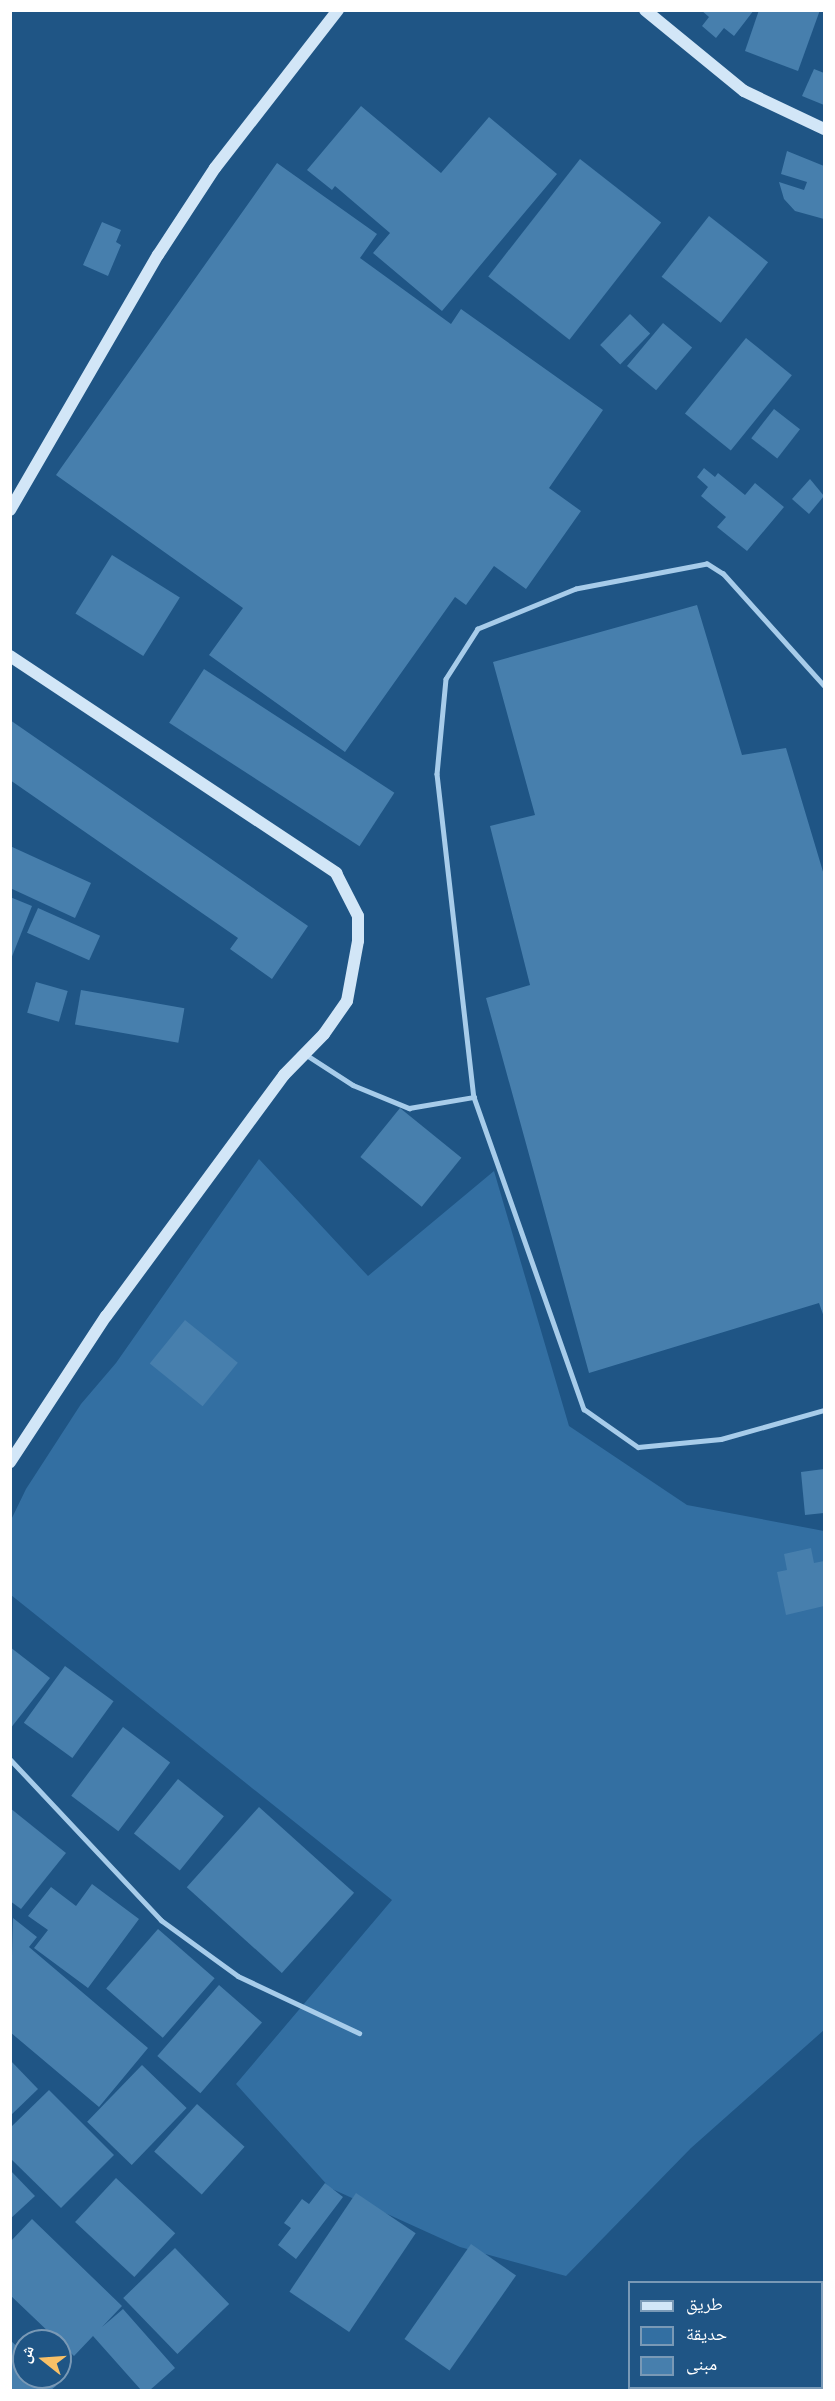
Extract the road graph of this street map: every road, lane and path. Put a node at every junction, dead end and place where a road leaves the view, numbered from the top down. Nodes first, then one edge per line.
1 (338, 10) edge
2 (645, 10) edge
3 (825, 129) edge
4 (10, 510) edge
5 (10, 656) edge
6 (825, 686) edge
7 (305, 1054) junction
8 (474, 1097) junction
9 (825, 1410) edge
10 (10, 1462) edge
11 (10, 1760) edge
12 (359, 2033) dead end

1 - 4 street
2 - 3 street
5 - 7 street
6 - 8 lane
7 - 8 lane
7 - 10 street
8 - 9 lane
11 - 12 lane

